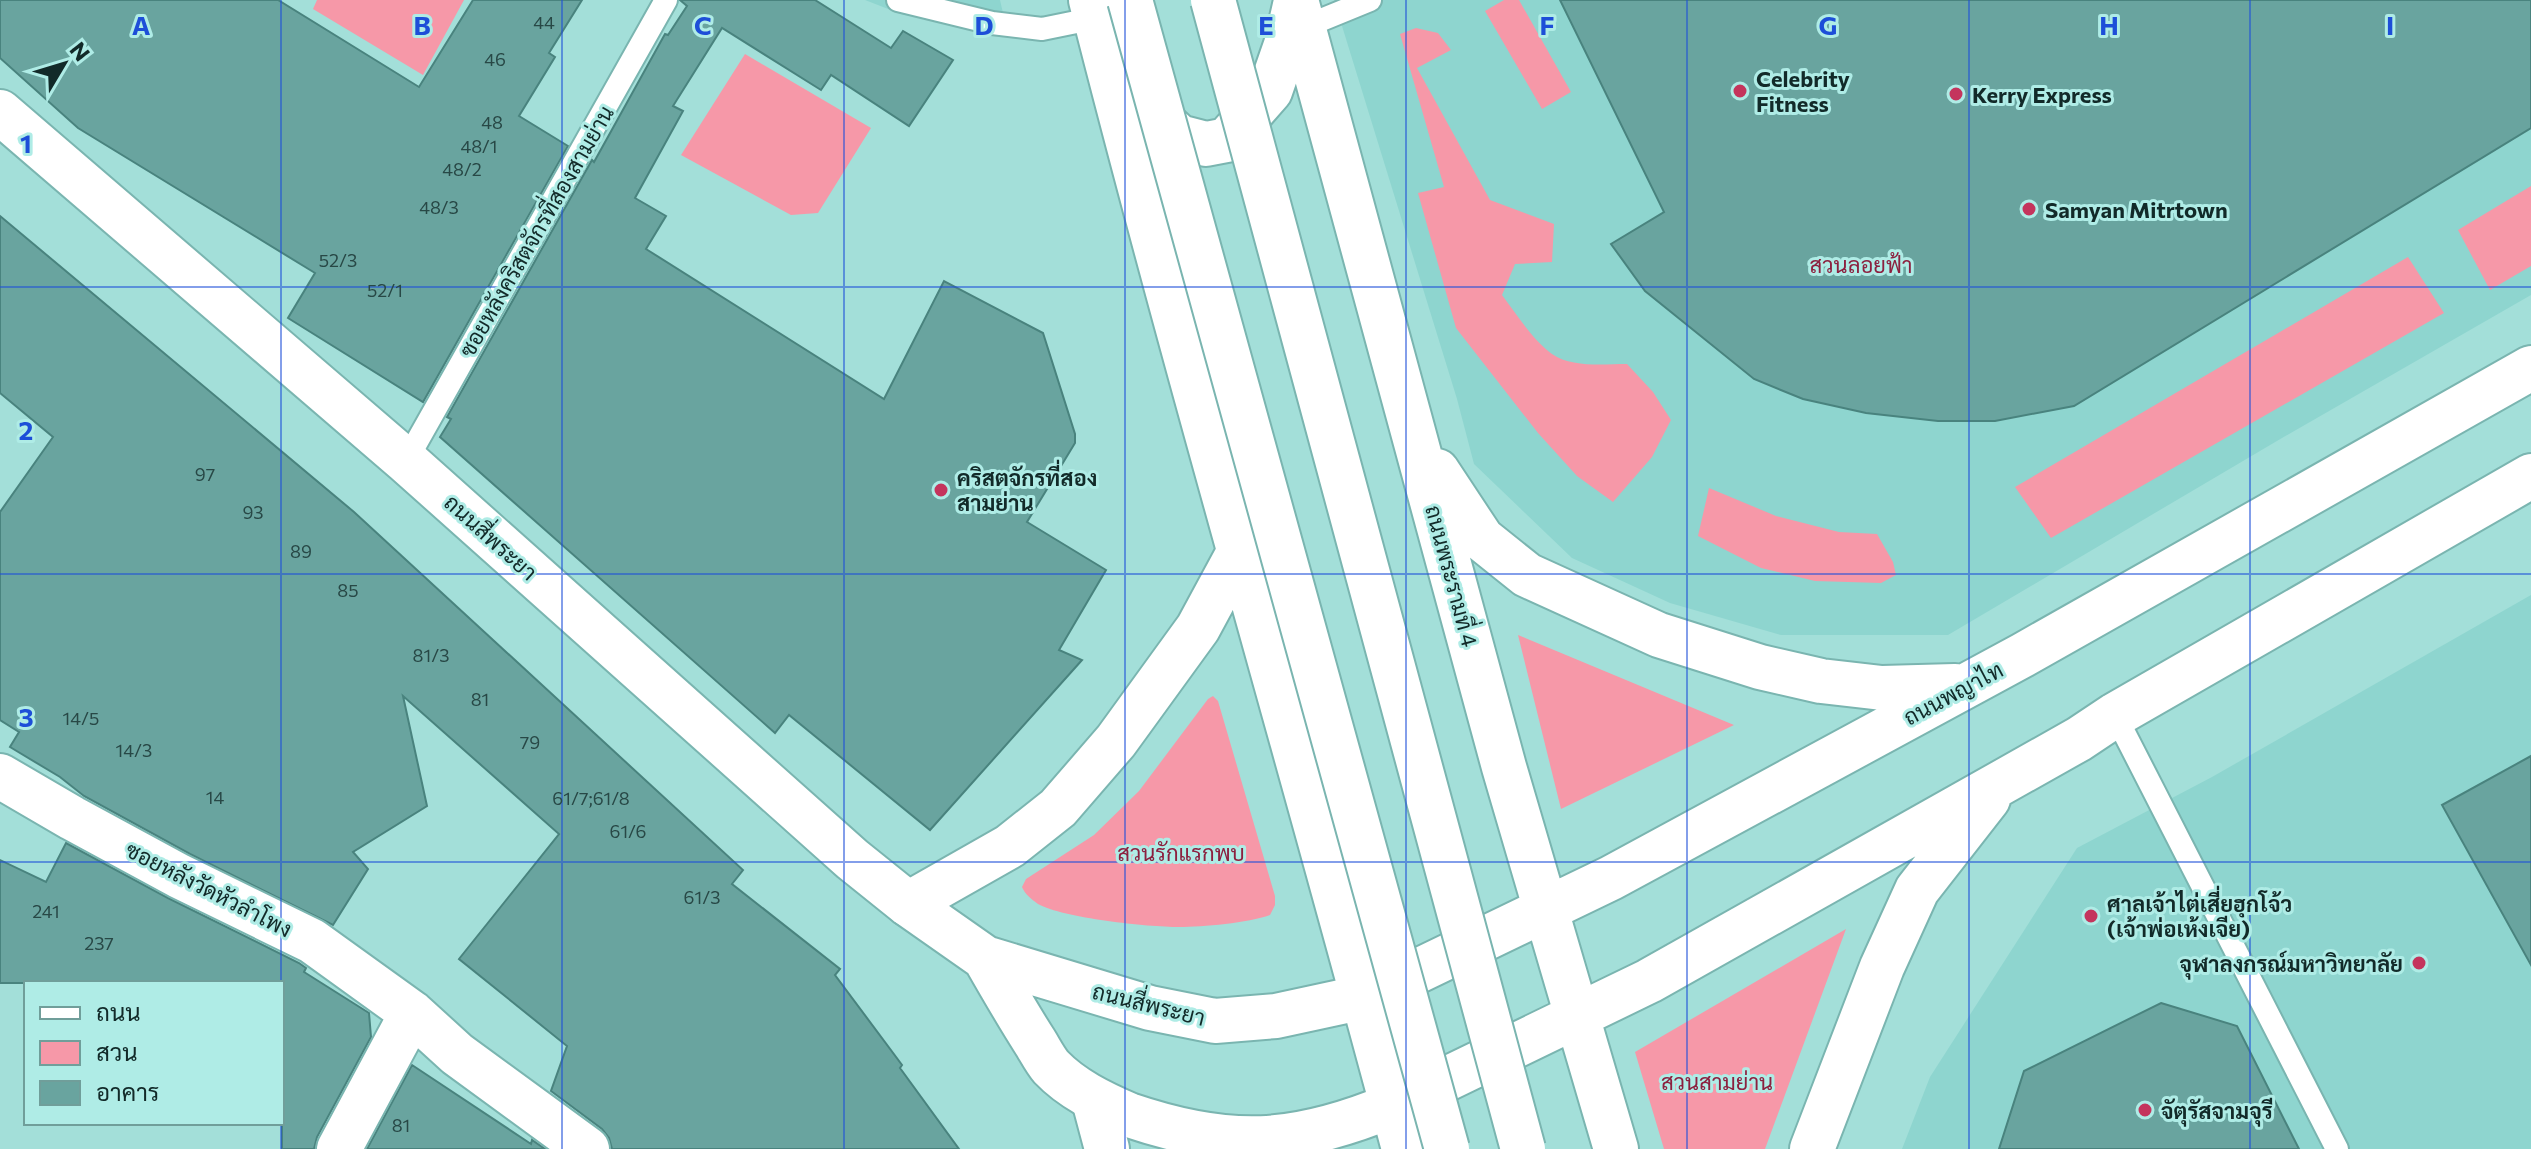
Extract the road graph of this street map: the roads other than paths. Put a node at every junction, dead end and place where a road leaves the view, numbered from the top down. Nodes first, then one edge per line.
1 (666, 0) edge
2 (898, 0) edge
3 (1213, 0) edge
4 (1370, 0) edge
5 (1299, 9) edge
6 (1106, 19) edge
7 (0, 112) edge
8 (2531, 368) edge
9 (1415, 439) junction
10 (406, 461) junction
11 (2531, 476) edge
12 (1238, 554) junction
13 (1965, 686) junction
14 (2115, 715) junction
15 (0, 776) edge
16 (1999, 784) junction
17 (908, 904) junction
18 (1546, 910) junction
19 (985, 958) junction
20 (1364, 997) junction
21 (412, 1013) junction
22 (1577, 1016) junction
23 (1094, 1100) junction
24 (1393, 1105) junction
25 (339, 1149) edge
26 (587, 1149) edge
27 (1107, 1149) edge
28 (1404, 1149) edge
29 (1447, 1149) edge
30 (1523, 1149) edge
31 (1616, 1149) edge
32 (1812, 1149) edge
33 (2337, 1149) edge

1 - 10 lane, ซอยหลังคริสตจักรที่สองสามย่าน
2 - 6 lane
3 - 30 main road, bridge
4 - 5 lane
5 - 6 main road
5 - 9 main road, ถนนพระรามที่ 4
6 - 12 main road
6 - 29 main road, bridge
7 - 10 main road, ถนนสี่พระยา
8 - 13 main road, ถนนพญาไท
9 - 13 main road
9 - 18 main road, ถนนพระรามที่ 4
10 - 17 main road, ถนนสี่พระยา
11 - 14 main road
12 - 17 main road
12 - 20 main road
13 - 18 main road, ถนนพญาไท
14 - 16 main road
14 - 33 lane
15 - 21 main road, ซอยหลังวัดหัวลำโพง
16 - 22 main road
16 - 32 main road
17 - 19 main road, ถนนสี่พระยา
18 - 20 main road, ถนนพญาไท
18 - 22 main road, ถนนพระรามที่ 4
19 - 20 main road, ถนนสี่พระยา
19 - 23 main road, ถนนสี่พระยา
20 - 24 main road
21 - 25 main road
21 - 26 main road, ซอยหลังวัดหัวลำโพง
22 - 24 main road
22 - 31 main road, ถนนพระรามที่ 4
23 - 24 main road, ถนนสี่พระยา
23 - 27 main road
24 - 28 main road

